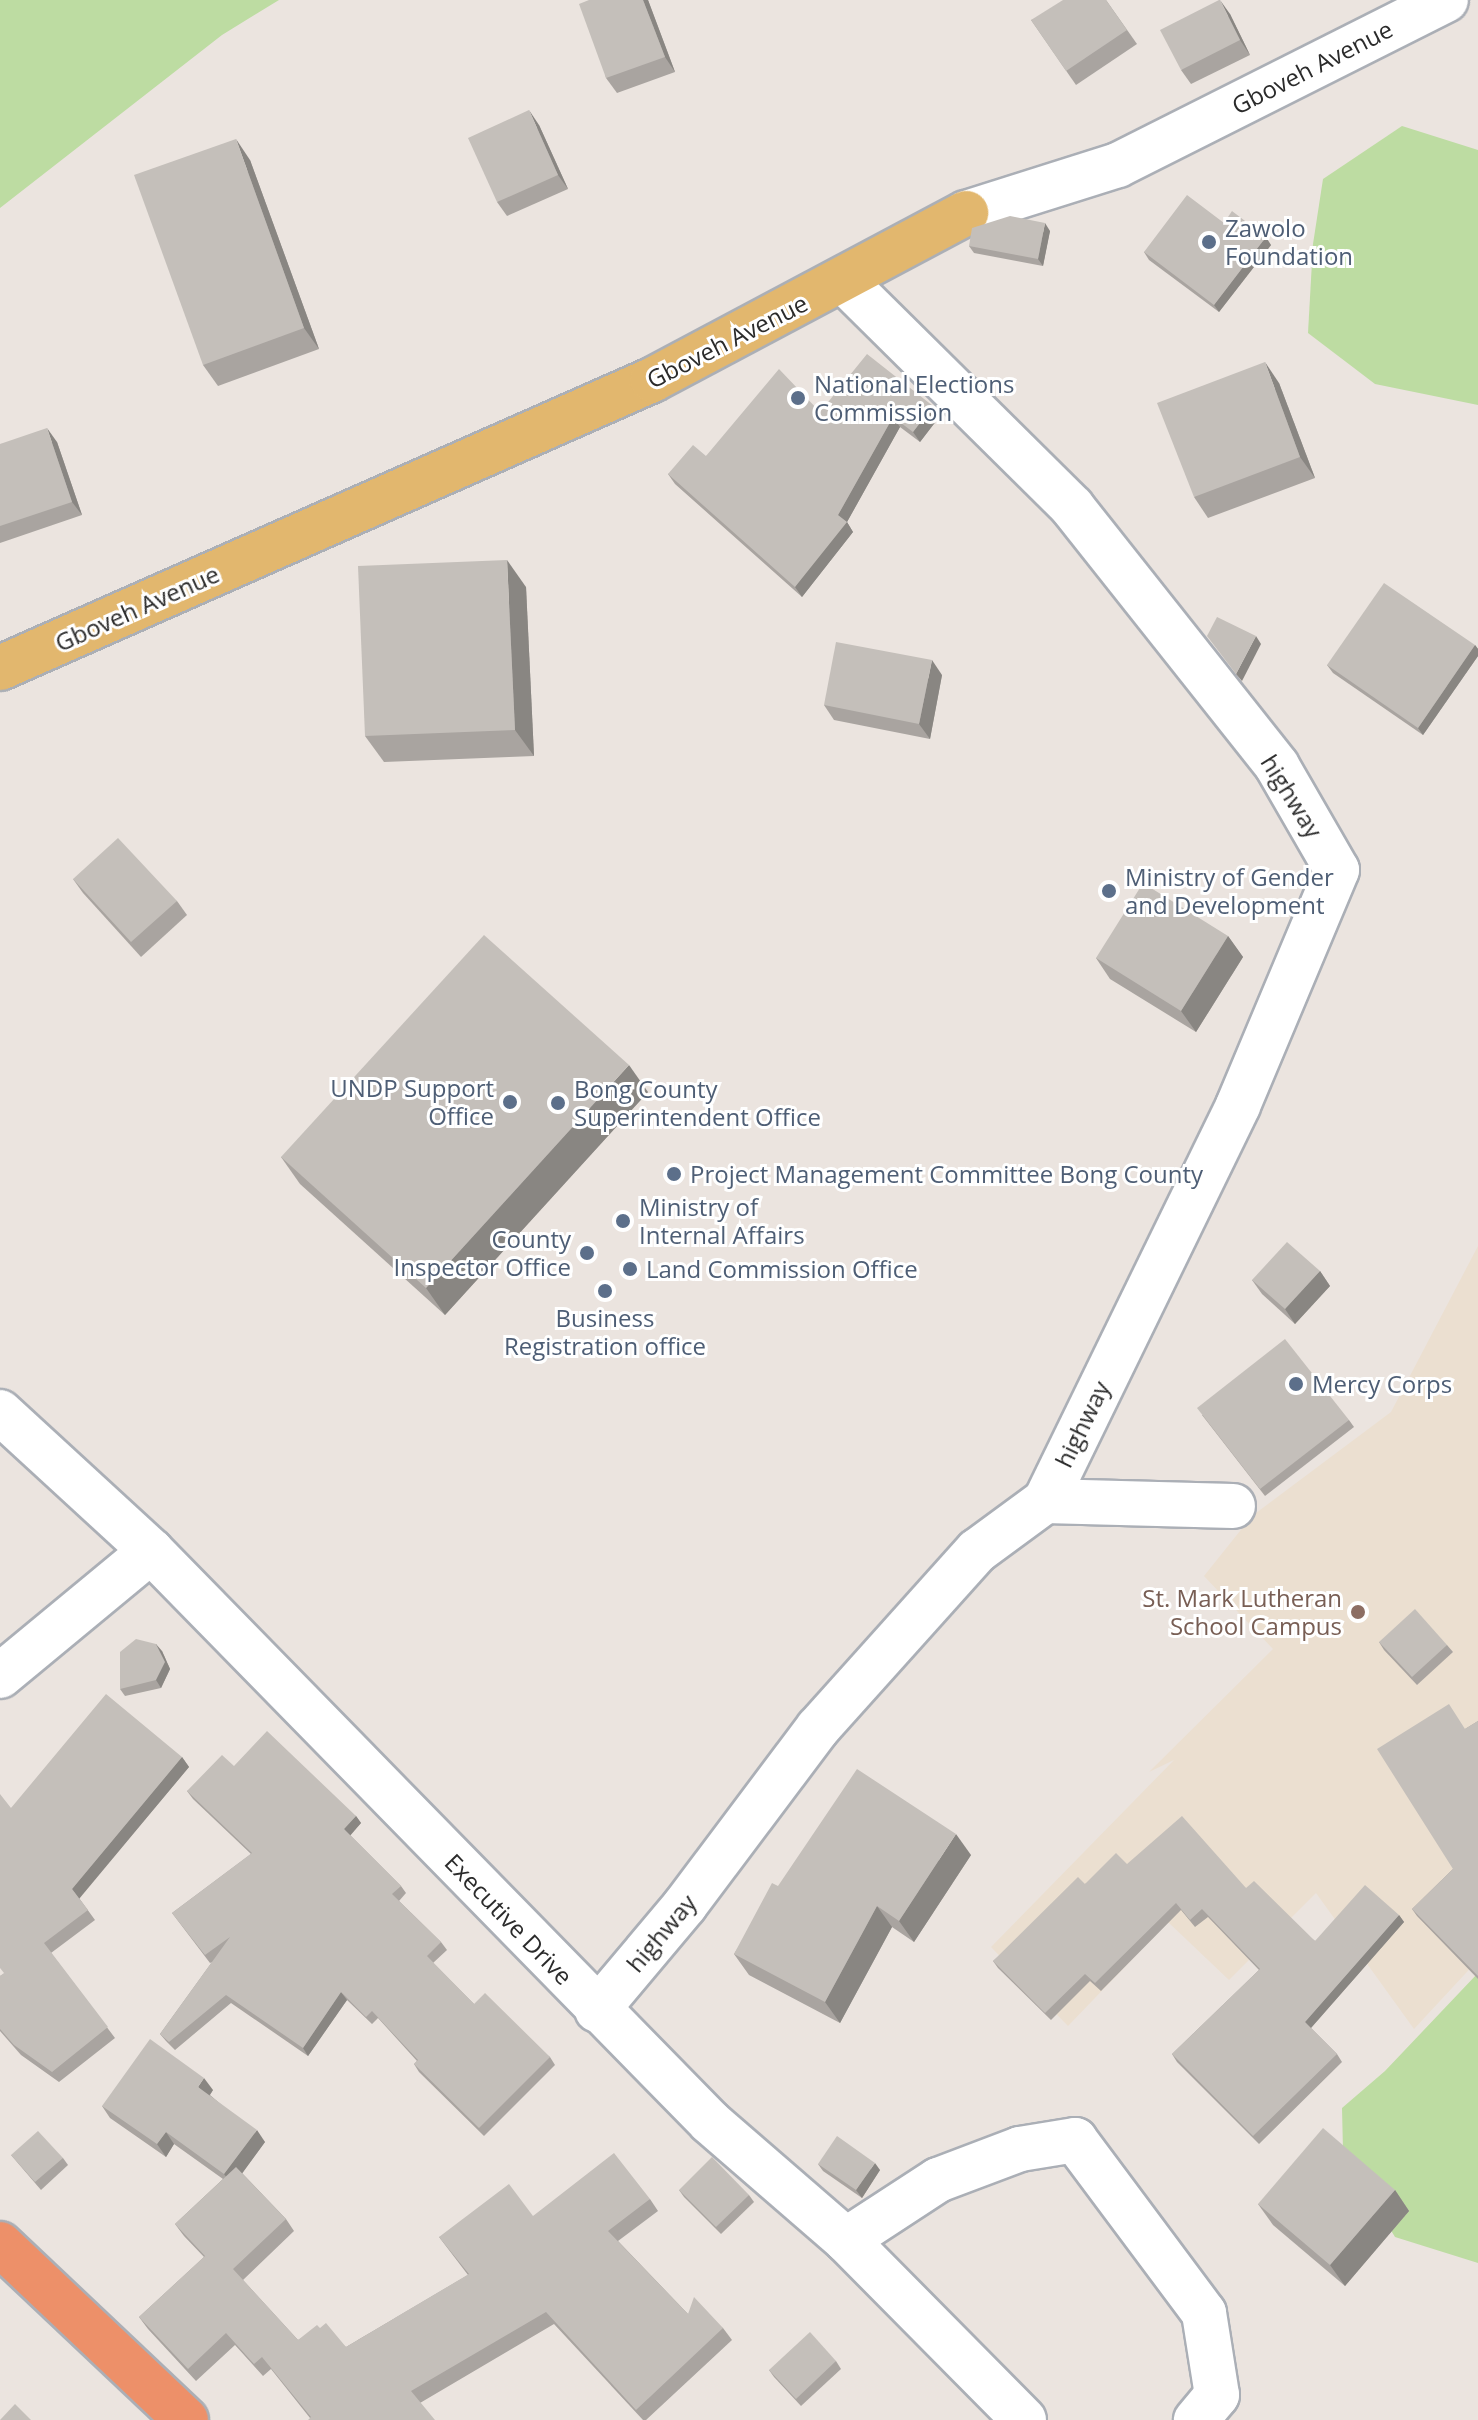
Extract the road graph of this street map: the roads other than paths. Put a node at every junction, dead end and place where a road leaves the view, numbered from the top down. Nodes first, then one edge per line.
1 (1446, 0) edge
2 (966, 213) joint
3 (844, 281) junction
4 (0, 668) edge
5 (0, 1412) edge
6 (1045, 1501) junction
7 (1233, 1506) dead end
8 (151, 1551) junction
9 (0, 1676) edge
10 (597, 2010) junction
11 (846, 2240) junction
12 (0, 2244) edge
13 (186, 2420) edge
14 (1024, 2420) edge
15 (1196, 2420) edge

1 - 2 street, Gboveh Avenue
2 - 3 main road, Gboveh Avenue
3 - 4 main road, Gboveh Avenue
3 - 6 street, highway
5 - 8 street, Executive Drive
6 - 7 street, highway
6 - 10 street, highway
8 - 9 street
8 - 10 street, Executive Drive
10 - 11 street, Executive Drive
11 - 14 street, Executive Drive
11 - 15 street
12 - 13 highway

